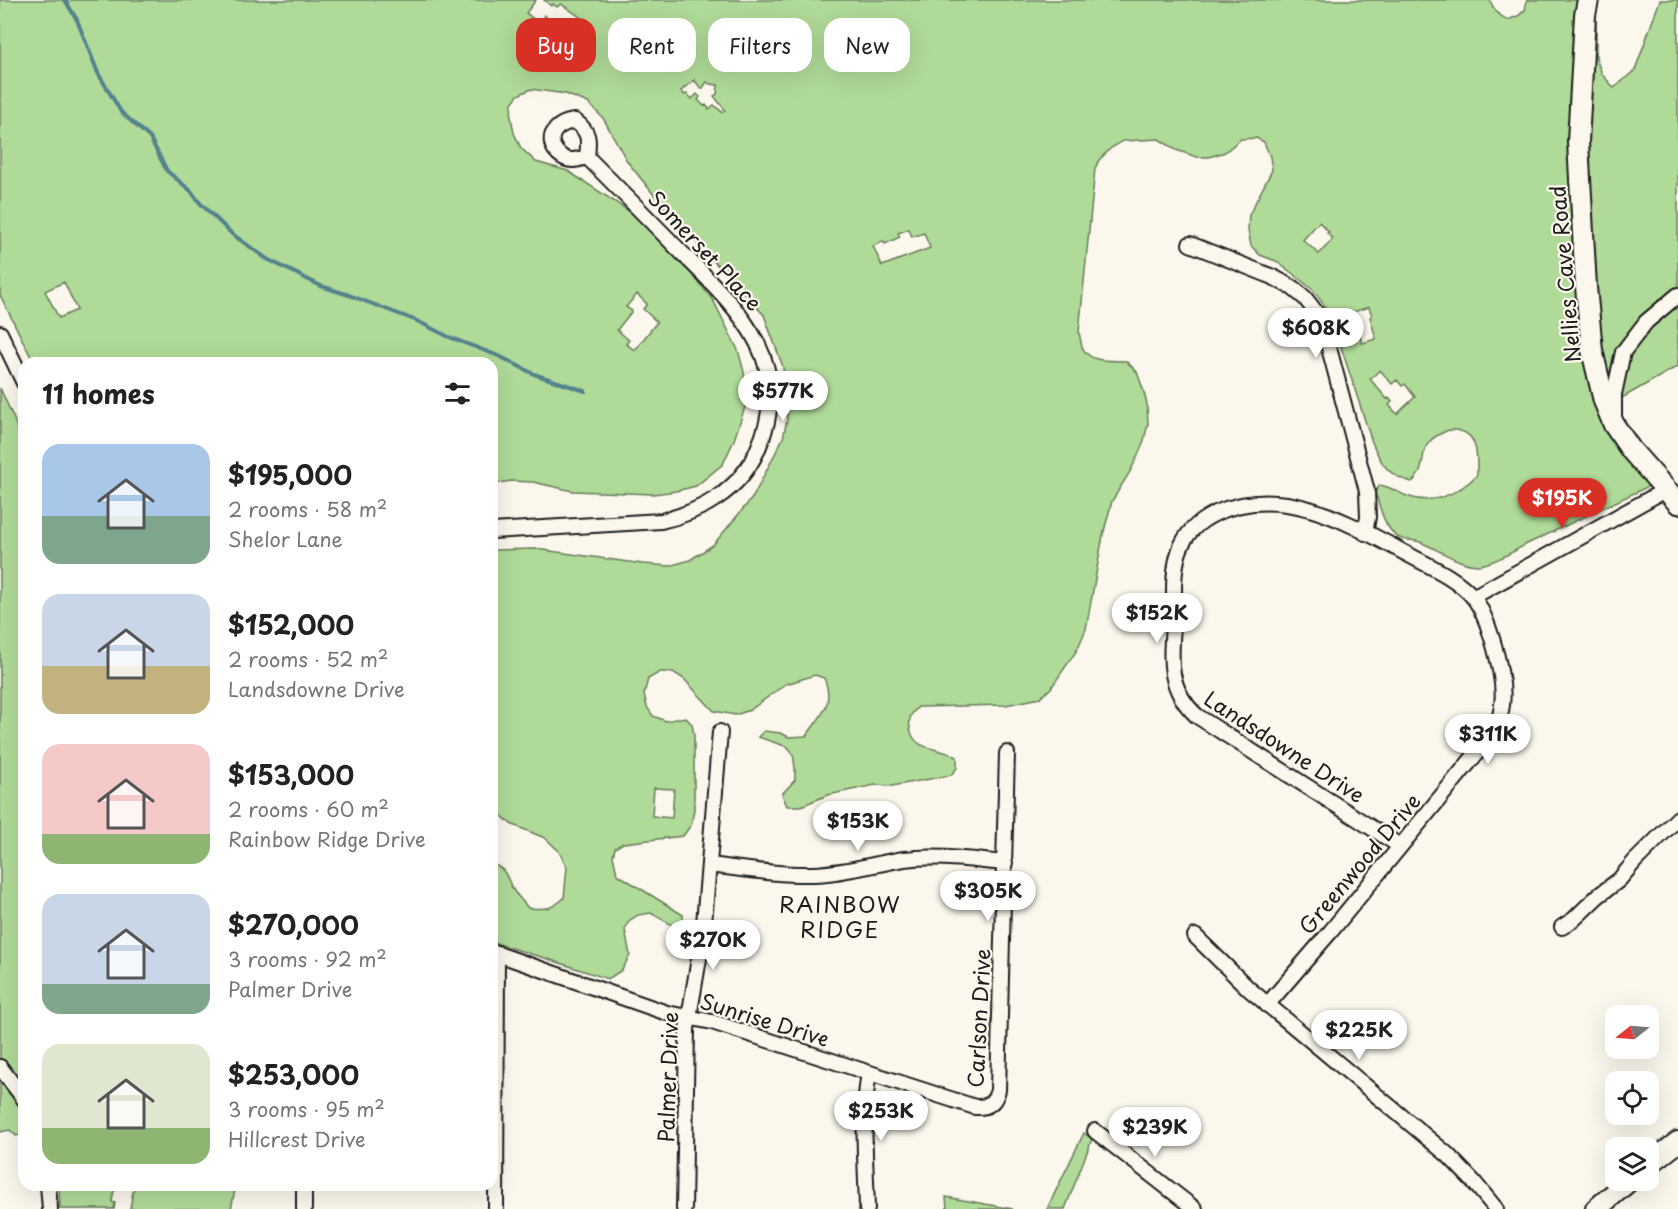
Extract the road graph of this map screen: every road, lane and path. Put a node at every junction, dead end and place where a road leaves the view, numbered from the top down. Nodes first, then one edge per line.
1 (1587, 8) edge
2 (587, 157) dead end
3 (1190, 244) dead end
4 (1678, 295) edge
5 (0, 333) edge
6 (18, 370) edge
7 (1614, 425) junction
8 (1672, 496) edge
9 (498, 531) edge
10 (1365, 533) junction
11 (1473, 597) junction
12 (720, 732) dead end
13 (1007, 753) dead end
14 (1678, 818) edge
15 (1400, 846) junction
16 (1005, 863) junction
17 (709, 866) junction
18 (1562, 927) dead end
19 (1195, 936) dead end
20 (498, 953) edge
21 (1267, 1005) junction
22 (688, 1017) junction
23 (0, 1067) edge
24 (869, 1073) junction
25 (18, 1091) edge
26 (992, 1103) joint
27 (1095, 1131) dead end
28 (1675, 1149) edge
29 (1659, 1158) edge
30 (48, 1191) edge
31 (304, 1191) edge
32 (496, 1191) edge
33 (1617, 1191) edge
34 (50, 1209) edge
35 (304, 1209) edge
36 (496, 1209) edge
37 (684, 1209) edge
38 (867, 1209) edge
39 (1195, 1209) edge
40 (1496, 1209) edge
41 (1596, 1209) edge

1 - 7 street, Nellies Cave Road
2 - 9 street, Somerset Place
3 - 10 street
4 - 7 street
5 - 6 street
7 - 8 street, Nellies Cave Road
8 - 11 street
10 - 11 street, Greenwood Drive
10 - 15 street, Landsdowne Drive
11 - 15 street, Greenwood Drive
12 - 17 street, Palmer Drive
13 - 16 street, Carlson Drive
14 - 18 street
15 - 21 street, Greenwood Drive
16 - 17 street
16 - 26 street, Carlson Drive
17 - 22 street, Palmer Drive
19 - 21 street
20 - 22 street, Sunrise Drive
21 - 40 street
22 - 24 street, Sunrise Drive
22 - 37 street, Palmer Drive
23 - 25 street
24 - 26 street, Sunrise Drive
24 - 38 street
27 - 39 street
28 - 29 street
30 - 34 street
31 - 35 street
32 - 36 street
33 - 41 street

